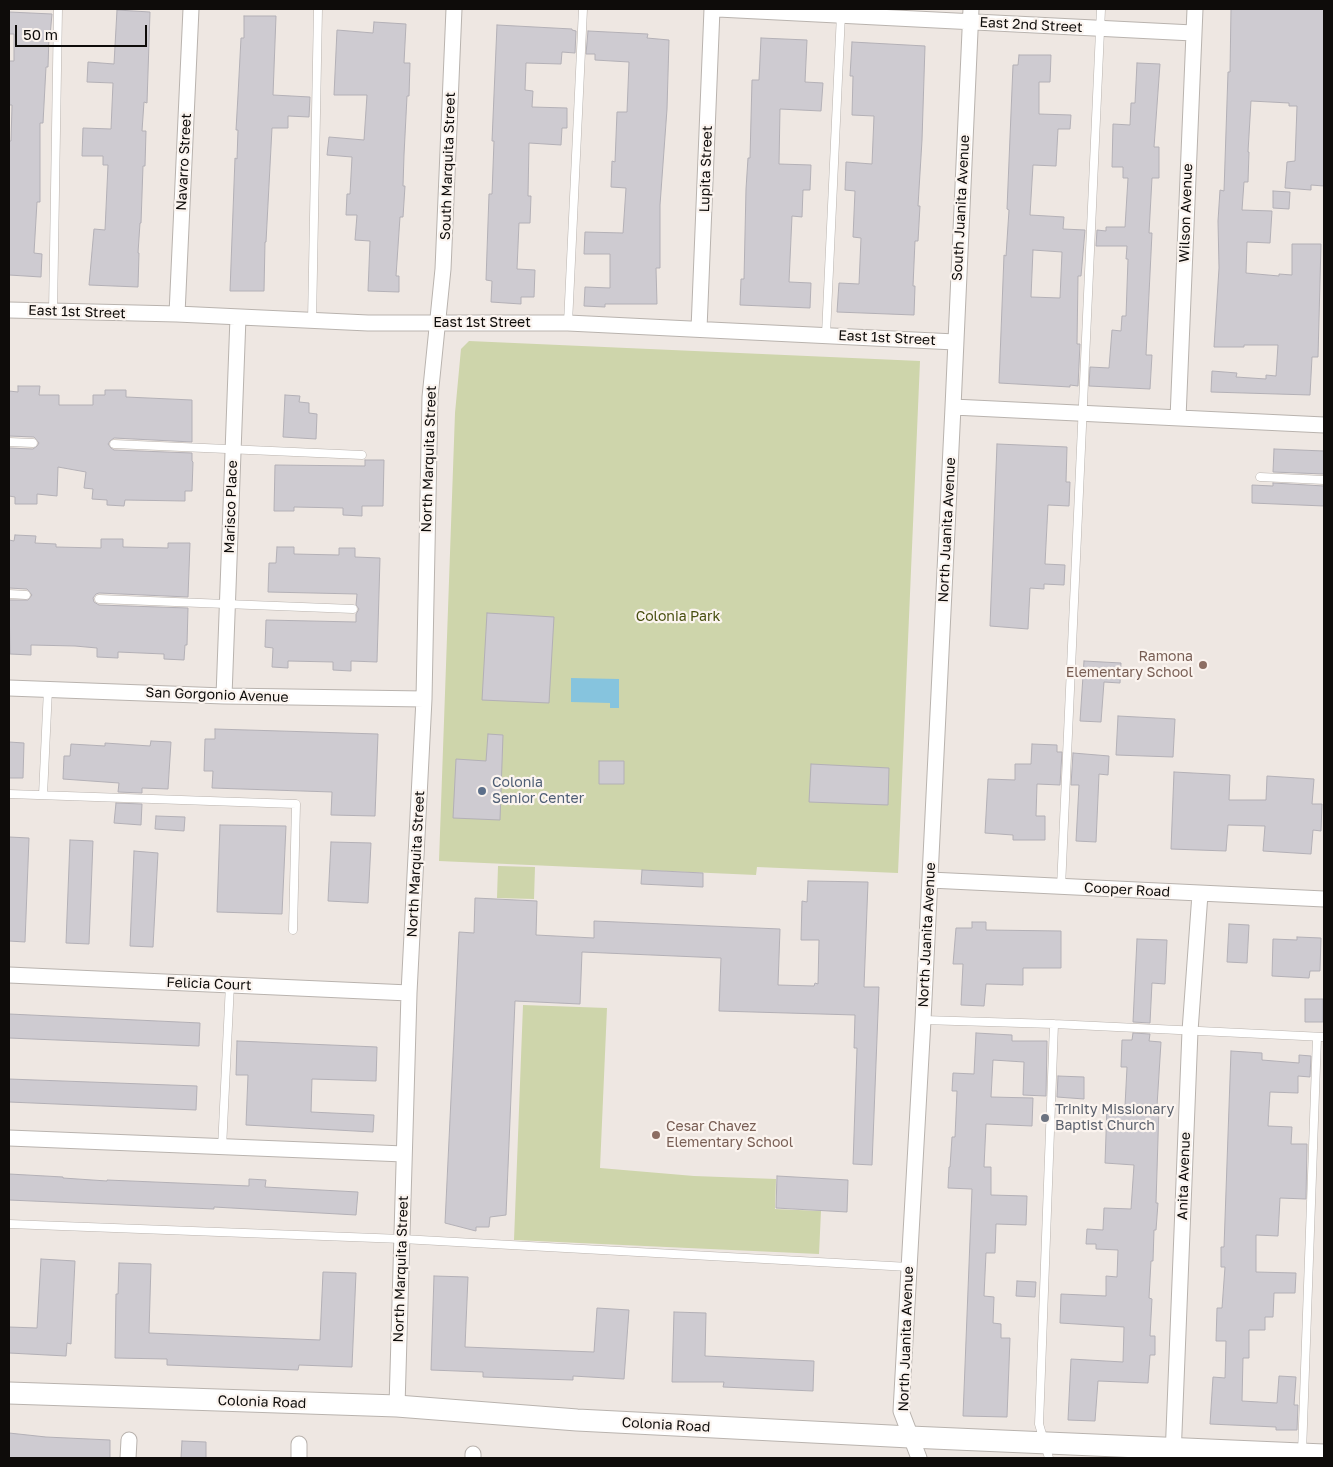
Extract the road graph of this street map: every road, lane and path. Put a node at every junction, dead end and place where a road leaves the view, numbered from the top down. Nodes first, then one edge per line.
1 (58, 9) edge
2 (191, 9) edge
3 (318, 9) edge
4 (454, 9) edge
5 (583, 9) edge
6 (712, 9) edge
7 (718, 9) edge
8 (1101, 9) edge
9 (1195, 9) edge
10 (841, 12) edge
11 (971, 15) edge
12 (1100, 28) junction
13 (1193, 33) junction
14 (9, 310) edge
15 (53, 312) junction
16 (177, 314) junction
17 (238, 317) junction
18 (312, 321) junction
19 (437, 322) junction
20 (568, 323) junction
21 (699, 329) junction
22 (826, 334) junction
23 (955, 342) junction
24 (953, 407) junction
25 (1082, 414) junction
26 (1178, 418) junction
27 (1324, 425) edge
28 (9, 442) edge
29 (33, 443) dead end
30 (114, 444) dead end
31 (233, 450) junction
32 (362, 455) dead end
33 (1260, 477) dead end
34 (1324, 480) edge
35 (9, 594) edge
36 (26, 595) dead end
37 (99, 599) dead end
38 (227, 604) junction
39 (353, 609) dead end
40 (9, 688) edge
41 (48, 689) junction
42 (224, 696) junction
43 (424, 699) junction
44 (9, 794) edge
45 (43, 795) junction
46 (930, 880) junction
47 (1061, 887) junction
48 (1200, 894) junction
49 (1324, 899) edge
50 (292, 930) dead end
51 (9, 975) edge
52 (230, 984) junction
53 (409, 993) junction
54 (923, 1020) junction
55 (1054, 1024) junction
56 (1190, 1032) junction
57 (1321, 1037) edge
58 (9, 1138) edge
59 (222, 1148) junction
60 (404, 1154) junction
61 (9, 1224) edge
62 (402, 1239) junction
63 (910, 1267) junction
64 (9, 1393) edge
65 (397, 1406) junction
66 (910, 1438) junction
67 (129, 1440) dead end
68 (1047, 1451) edge
69 (1174, 1453) edge
70 (1324, 1455) edge
71 (1301, 1456) edge
72 (128, 1458) edge
73 (919, 1458) edge

1 - 15 lane
2 - 16 street, Navarro Street
3 - 18 lane
4 - 19 street, South Marquita Street
5 - 20 lane
6 - 21 street, Lupita Street
7 - 10 street, East 2nd Street
8 - 12 lane
9 - 13 street, Wilson Avenue
10 - 11 street, East 2nd Street
10 - 22 lane
11 - 12 street, East 2nd Street
11 - 23 street, South Juanita Avenue
12 - 13 street, East 2nd Street
12 - 25 lane
13 - 26 street, Wilson Avenue
14 - 15 street, East 1st Street
15 - 16 street, East 1st Street
16 - 17 street, East 1st Street
17 - 18 street, East 1st Street
17 - 31 street, Marisco Place
18 - 19 street, East 1st Street
19 - 20 street, East 1st Street
19 - 43 street, North Marquita Street
20 - 21 street, East 1st Street
21 - 22 street, East 1st Street
22 - 23 street, East 1st Street
23 - 24 street, South Juanita Avenue
24 - 25 street
24 - 46 street, North Juanita Avenue
25 - 26 street
25 - 47 lane
26 - 27 street
28 - 29 lane
30 - 31 lane
31 - 32 lane
31 - 38 street, Marisco Place
33 - 34 lane
35 - 36 lane
37 - 38 lane
38 - 39 lane
38 - 42 street, Marisco Place
40 - 41 street, San Gorgonio Avenue
41 - 42 street, San Gorgonio Avenue
41 - 45 lane
42 - 43 street, San Gorgonio Avenue
43 - 53 street, North Marquita Street
44 - 45 lane
45 - 50 lane
46 - 47 street, Cooper Road
46 - 54 street, North Juanita Avenue
47 - 48 street, Cooper Road
48 - 49 street, Cooper Road
48 - 56 street, Anita Avenue
51 - 52 street, Felicia Court
52 - 53 street, Felicia Court
52 - 59 lane
53 - 60 street, North Marquita Street
54 - 55 lane
54 - 63 street, North Juanita Avenue
55 - 56 lane
55 - 68 lane
56 - 57 lane
56 - 69 street, Anita Avenue
57 - 71 lane
58 - 59 street
59 - 60 street
60 - 62 street, North Marquita Street
61 - 62 lane
62 - 63 lane
62 - 65 street, North Marquita Street
63 - 66 street, North Juanita Avenue
64 - 65 street, Colonia Road
65 - 66 street, Colonia Road
66 - 68 street, Colonia Road
66 - 73 street, North Juanita Avenue
67 - 72 street
68 - 69 street, Colonia Road
69 - 71 street, Colonia Road
70 - 71 street, Colonia Road

